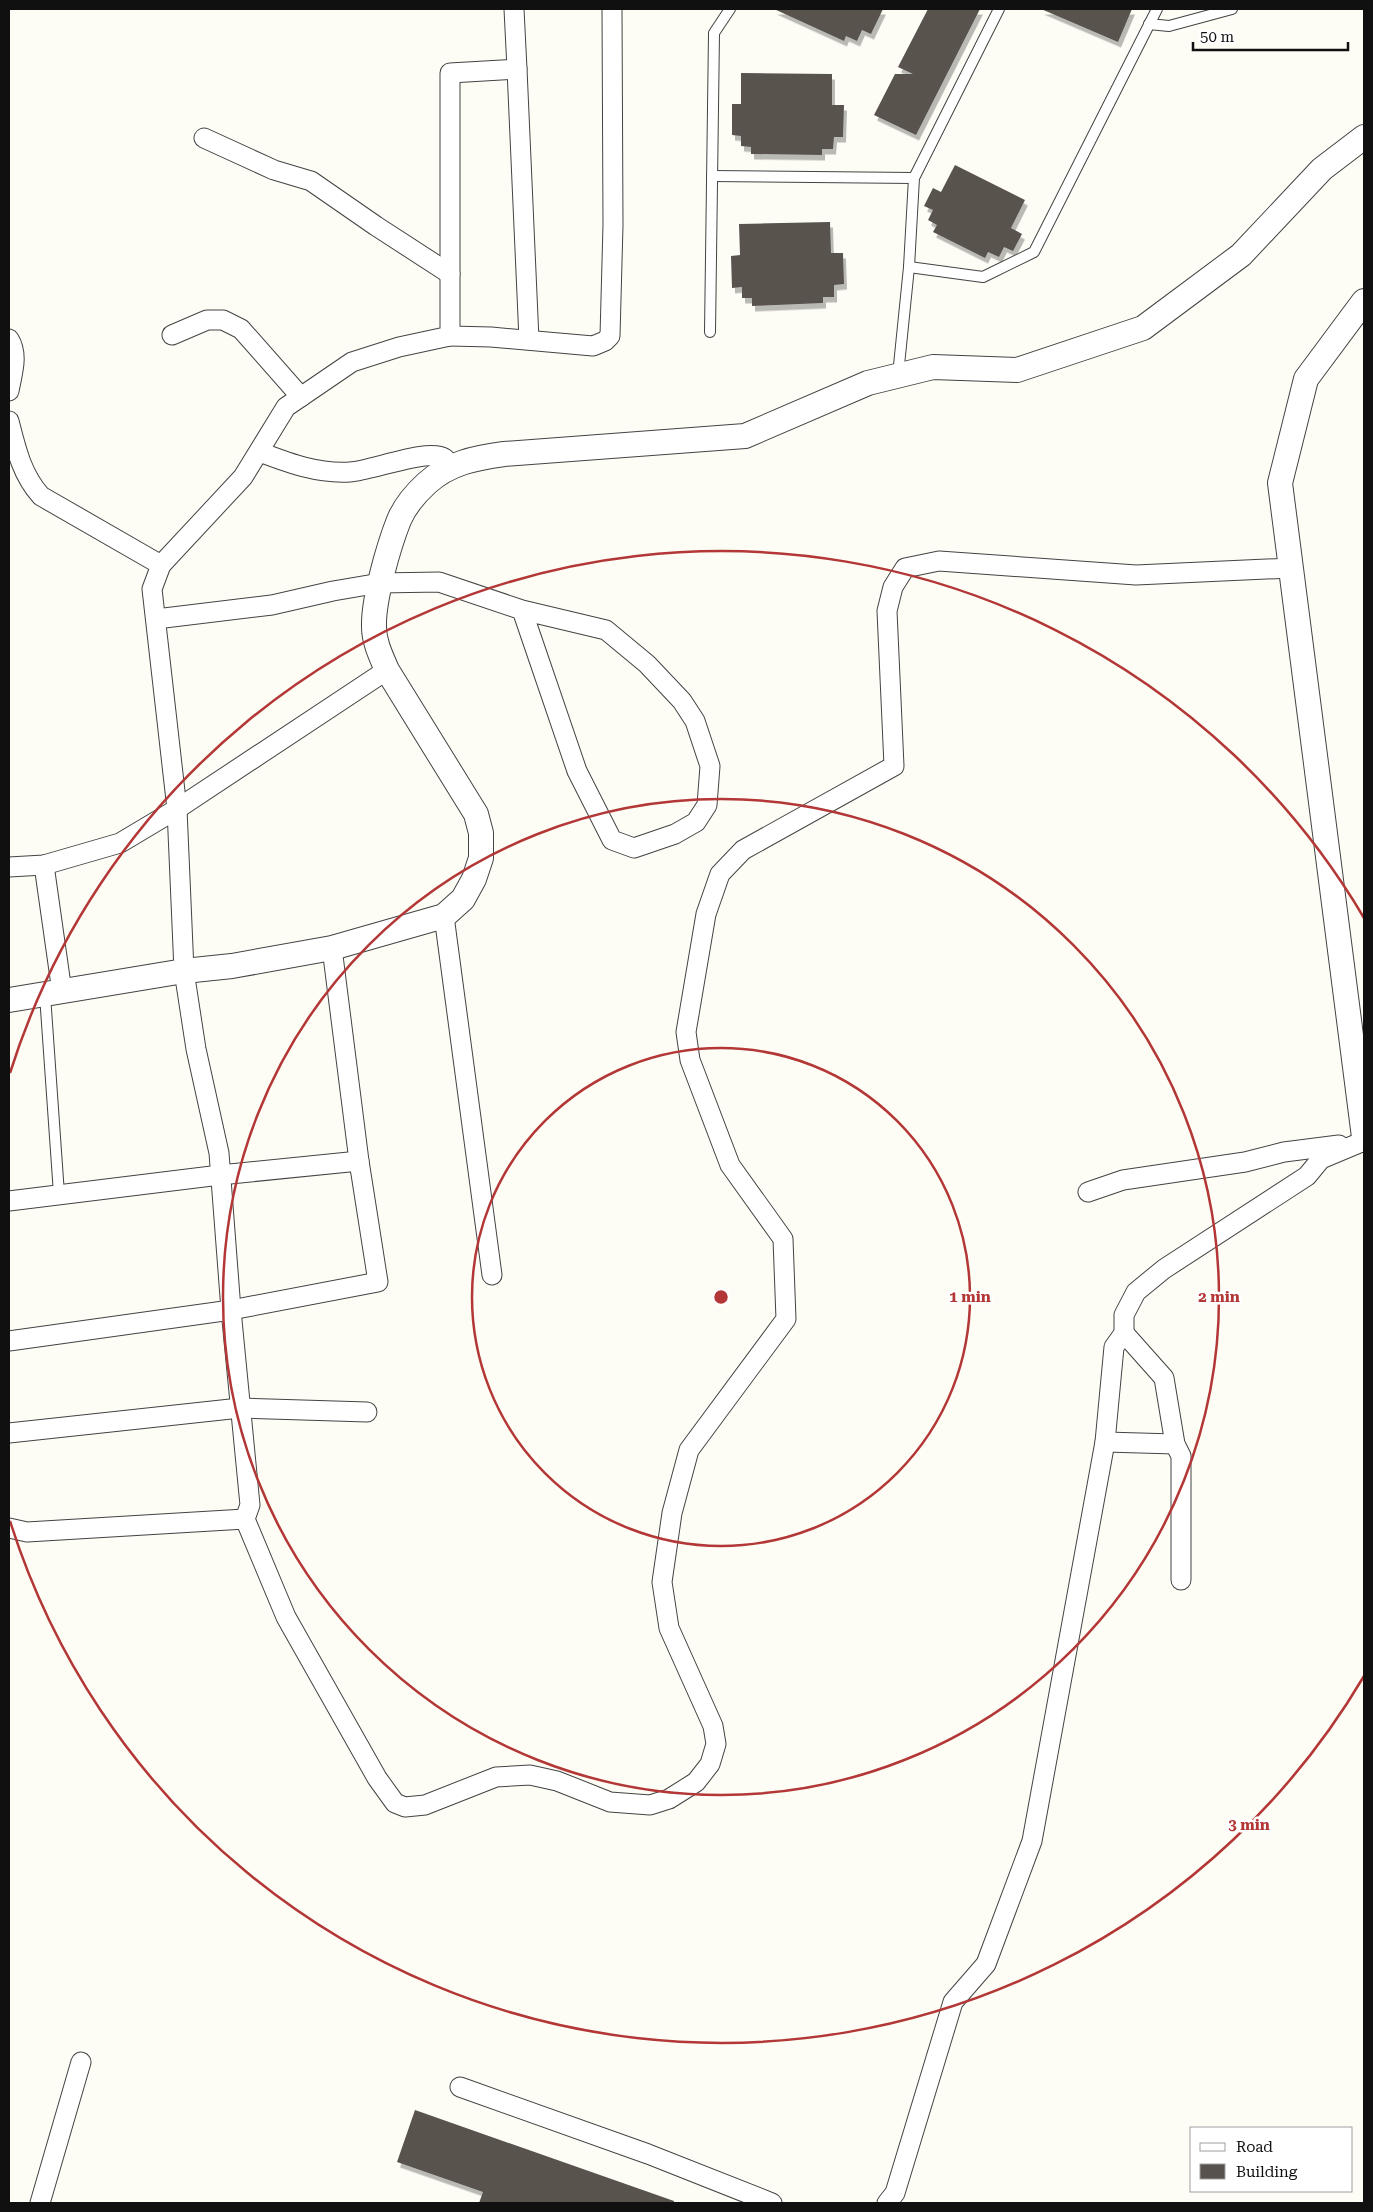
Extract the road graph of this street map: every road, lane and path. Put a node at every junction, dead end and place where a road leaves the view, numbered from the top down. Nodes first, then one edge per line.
1 (514, 9) edge
2 (612, 9) edge
3 (730, 9) edge
4 (999, 9) edge
5 (1157, 9) edge
6 (1232, 9) edge
7 (1149, 24) junction
8 (517, 69) junction
9 (1364, 137) edge
10 (204, 138) dead end
11 (712, 176) junction
12 (914, 178) junction
13 (909, 267) junction
14 (450, 274) junction
15 (1364, 301) edge
16 (710, 332) dead end
17 (172, 334) dead end
18 (450, 336) junction
19 (9, 339) edge
20 (529, 340) junction
21 (898, 375) junction
22 (9, 391) edge
23 (301, 397) junction
24 (9, 421) edge
25 (260, 452) junction
26 (452, 466) junction
27 (161, 565) junction
28 (1291, 568) junction
29 (380, 583) junction
30 (522, 610) junction
31 (156, 619) junction
32 (387, 670) junction
33 (177, 809) junction
34 (44, 865) junction
35 (9, 867) edge
36 (444, 916) junction
37 (332, 948) junction
38 (184, 971) junction
39 (53, 994) junction
40 (9, 1000) edge
41 (1364, 1137) edge
42 (1364, 1141) edge
43 (359, 1161) junction
44 (220, 1175) junction
45 (1088, 1192) dead end
46 (59, 1194) junction
47 (9, 1201) edge
48 (492, 1275) dead end
49 (231, 1310) junction
50 (1124, 1333) junction
51 (9, 1341) edge
52 (240, 1408) junction
53 (367, 1412) dead end
54 (9, 1433) edge
55 (1105, 1442) junction
56 (1175, 1444) junction
57 (245, 1519) junction
58 (9, 1528) edge
59 (1181, 1580) dead end
60 (81, 2062) dead end
61 (460, 2087) dead end
62 (40, 2203) edge
63 (772, 2203) edge
64 (887, 2203) edge

1 - 8 street
2 - 20 street
3 - 11 lane
4 - 12 lane
5 - 7 lane
6 - 7 lane
7 - 13 lane
8 - 14 street
8 - 20 street
9 - 21 street
10 - 14 street
11 - 12 lane
11 - 16 lane
12 - 13 lane
13 - 21 lane
14 - 18 street
15 - 28 street
17 - 23 street
18 - 20 street
18 - 23 street
19 - 22 street
21 - 26 street
23 - 25 street
24 - 27 street
25 - 26 street
25 - 27 street
26 - 29 street
27 - 31 street
28 - 41 street
28 - 57 street
29 - 30 street
29 - 31 street
29 - 32 street
30 - 30 street
31 - 33 street
32 - 33 street
32 - 36 street
33 - 34 street
33 - 38 street
34 - 35 street
34 - 39 street
36 - 37 street
36 - 48 street
37 - 38 street
37 - 43 street
38 - 39 street
38 - 44 street
39 - 40 street
39 - 46 lane
42 - 45 street
42 - 50 street
43 - 44 street
43 - 49 street
44 - 46 street
44 - 49 street
46 - 47 street
49 - 51 street
49 - 52 street
50 - 55 street
50 - 56 street
52 - 53 street
52 - 54 street
52 - 57 street
55 - 56 street
55 - 64 street
56 - 59 street
57 - 58 street
60 - 62 street
61 - 63 street

